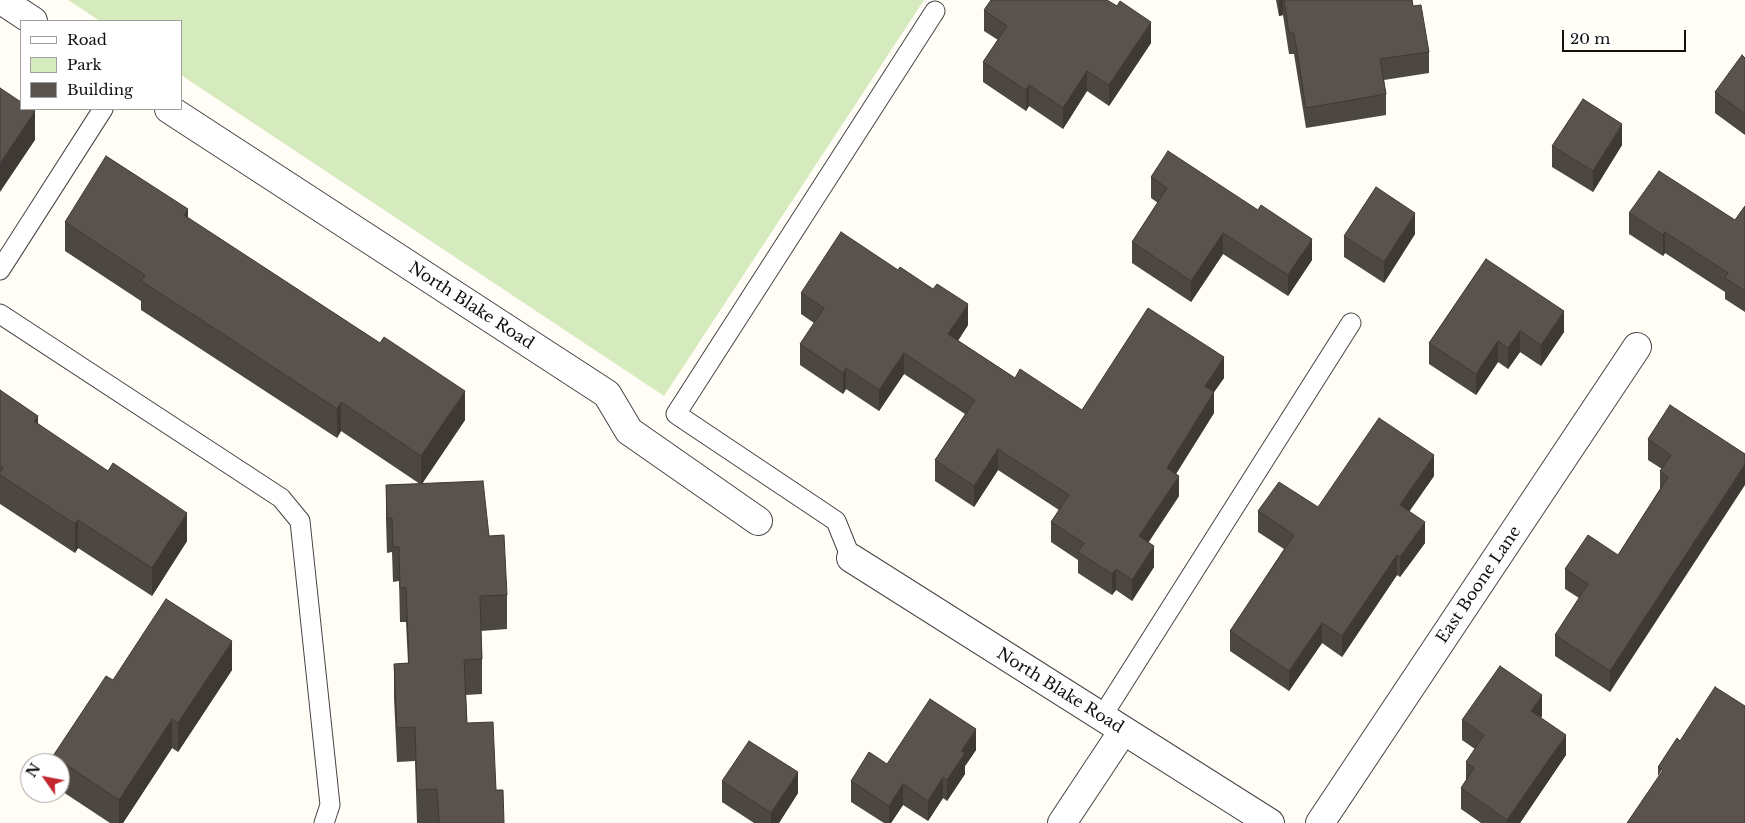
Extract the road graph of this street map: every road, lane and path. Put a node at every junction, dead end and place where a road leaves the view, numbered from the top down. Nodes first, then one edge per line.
1 (0, 0) edge
2 (935, 12) dead end
3 (32, 20) edge
4 (102, 110) edge
5 (171, 110) edge
6 (0, 270) edge
7 (0, 314) edge
8 (1351, 323) dead end
9 (1637, 347) dead end
10 (758, 521) dead end
11 (850, 558) joint
12 (1112, 724) junction
13 (324, 823) edge
14 (1062, 823) edge
15 (1270, 823) edge
16 (1320, 823) edge

1 - 3 street
2 - 11 lane
4 - 6 lane
5 - 10 street, North Blake Road
7 - 13 lane
8 - 12 lane
9 - 16 street, East Boone Lane
11 - 12 street, North Blake Road
12 - 14 street
12 - 15 street, North Blake Road

